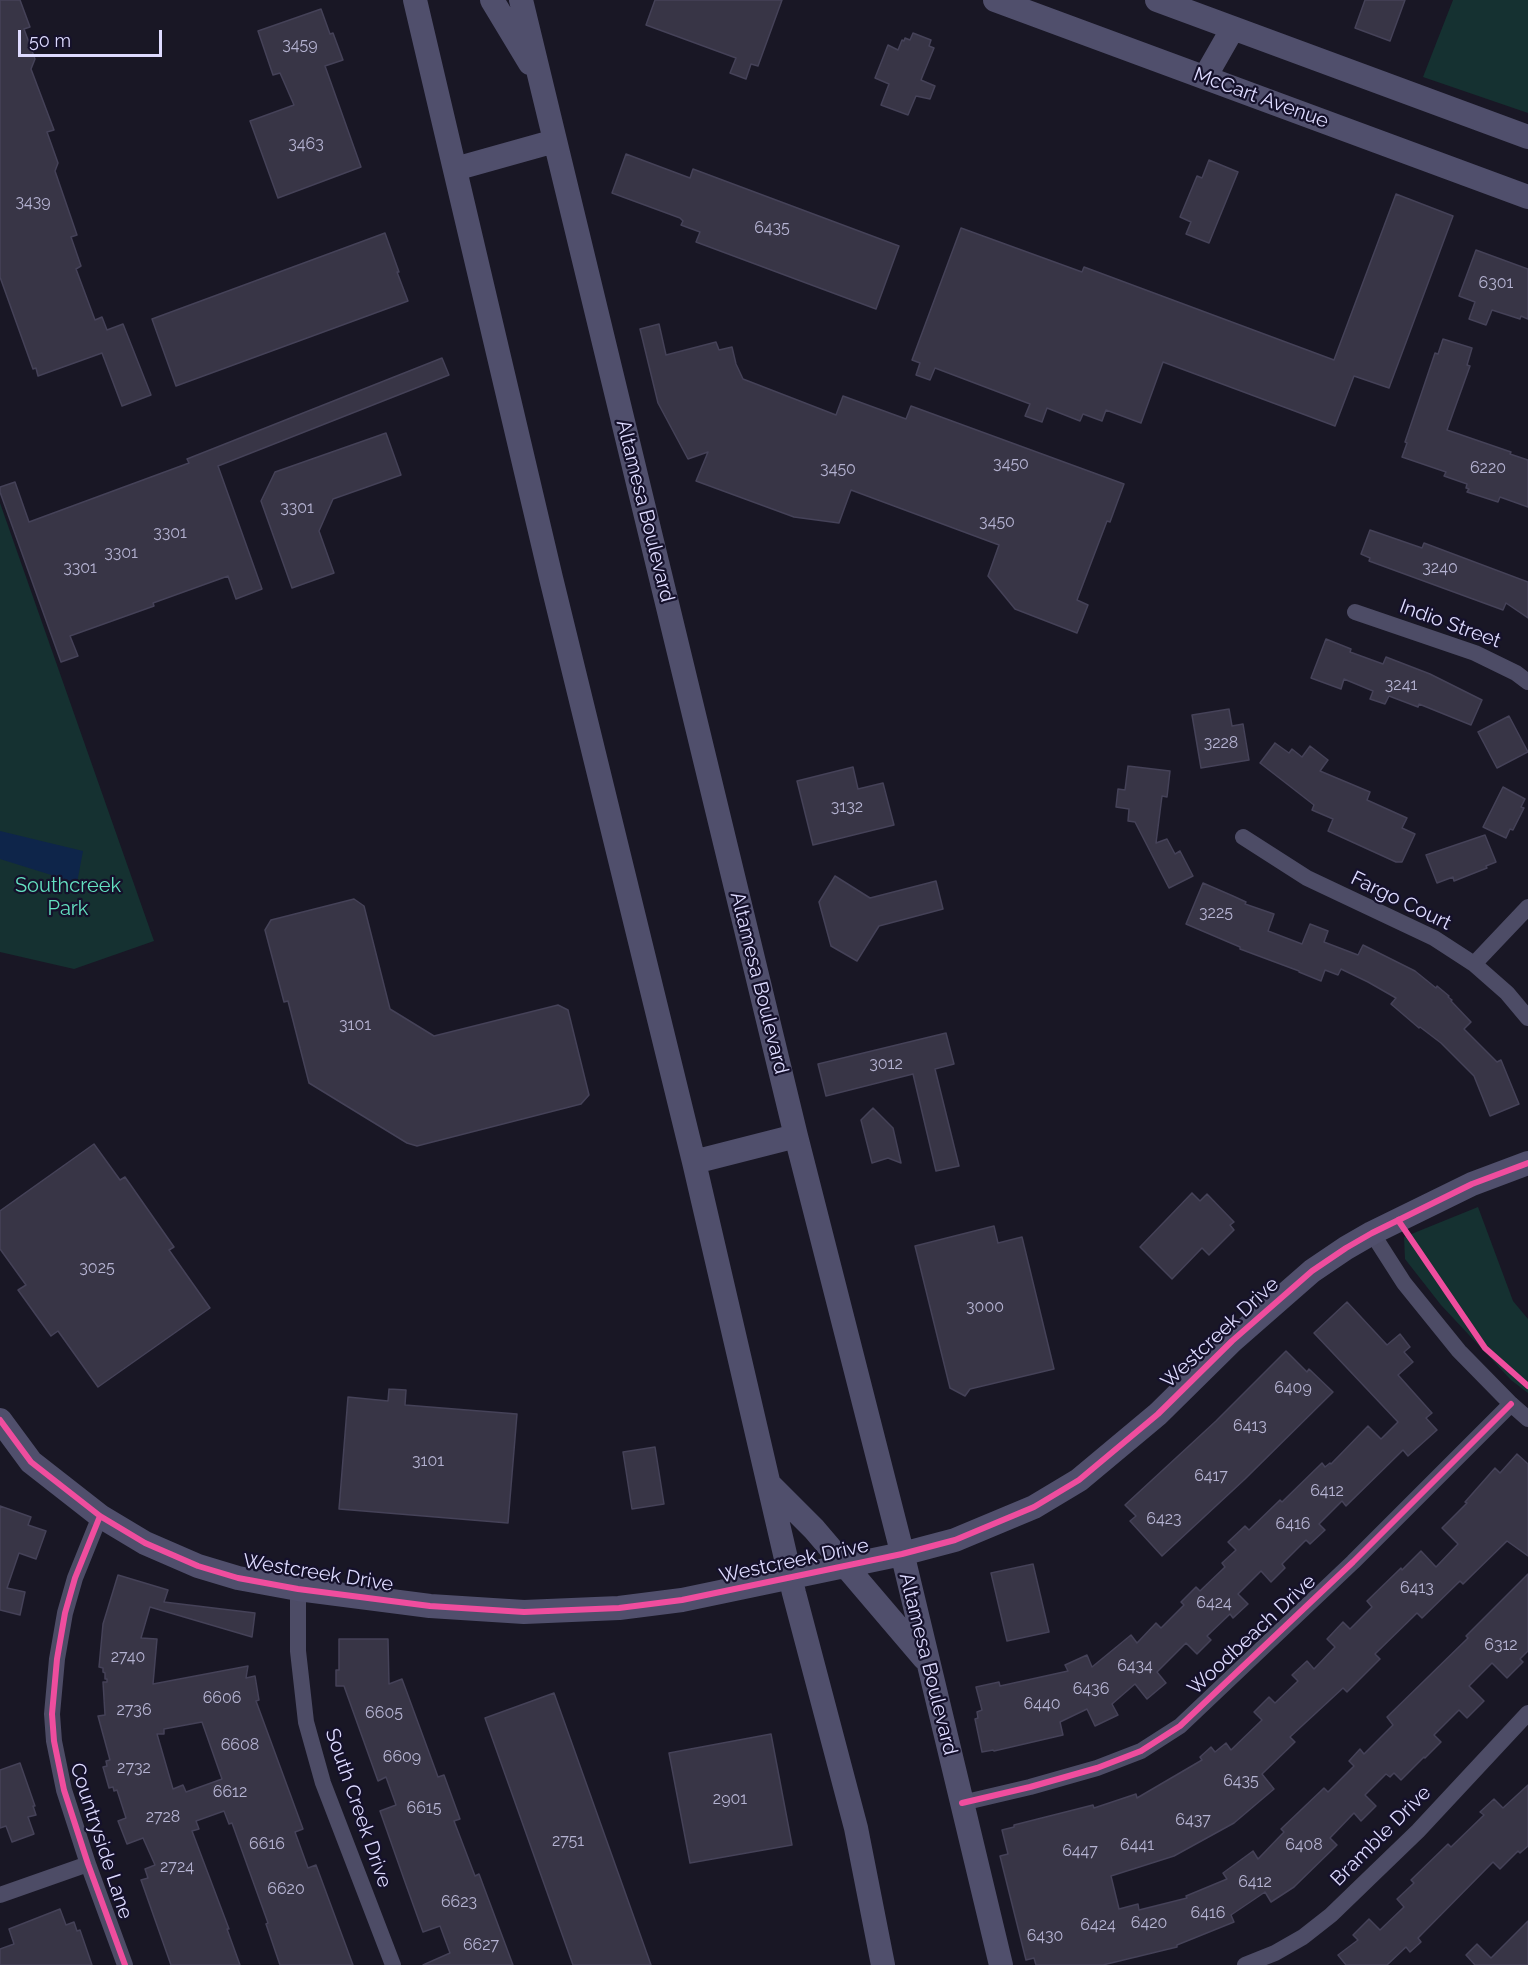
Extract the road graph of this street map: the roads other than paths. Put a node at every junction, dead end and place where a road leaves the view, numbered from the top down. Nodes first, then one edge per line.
1 (415, 0) edge
2 (492, 0) edge
3 (521, 0) edge
4 (995, 0) edge
5 (1156, 0) edge
6 (1233, 28) junction
7 (1204, 77) junction
8 (541, 80) junction
9 (1528, 137) edge
10 (555, 141) junction
11 (455, 170) junction
12 (1528, 197) edge
13 (1355, 612) dead end
14 (1528, 682) edge
15 (1243, 837) dead end
16 (1528, 907) edge
17 (1474, 964) junction
18 (1528, 1018) edge
19 (796, 1136) junction
20 (694, 1162) junction
21 (1522, 1165) edge
22 (1372, 1233) junction
23 (1511, 1404) junction
24 (1528, 1419) edge
25 (0, 1420) edge
26 (770, 1485) junction
27 (100, 1516) junction
28 (902, 1554) junction
29 (846, 1568) junction
30 (792, 1579) junction
31 (298, 1589) junction
32 (928, 1663) junction
33 (1528, 1713) edge
34 (962, 1803) junction
35 (88, 1864) junction
36 (0, 1895) edge
37 (125, 1965) edge
38 (393, 1965) edge
39 (883, 1965) edge
40 (1001, 1965) edge
41 (1245, 1965) edge

1 - 11 main road
2 - 8 main road
3 - 8 main road, Altamesa Boulevard
4 - 7 main road, McCart Avenue
5 - 6 main road
6 - 7 main road
6 - 9 main road
7 - 12 main road, McCart Avenue
8 - 10 main road, Altamesa Boulevard
10 - 11 main road
10 - 19 main road, Altamesa Boulevard
11 - 20 main road
13 - 14 street, Indio Street
15 - 17 street, Fargo Court
16 - 17 street
17 - 18 street, Fargo Court
19 - 20 main road
19 - 28 main road, Altamesa Boulevard
20 - 26 main road
21 - 22 main road, Westcreek Drive
22 - 23 street
22 - 28 main road, Westcreek Drive
23 - 24 street
23 - 34 street, Woodbeach Drive
25 - 27 main road, Westcreek Drive
26 - 29 main road
26 - 30 main road
27 - 31 main road, Westcreek Drive
27 - 35 street, Countryside Lane
28 - 29 main road, Westcreek Drive
28 - 32 main road, Altamesa Boulevard
29 - 30 main road, Westcreek Drive
29 - 32 main road
30 - 31 main road, Westcreek Drive
30 - 39 main road
31 - 38 street, South Creek Drive
32 - 34 main road, Altamesa Boulevard
33 - 41 street, Bramble Drive
34 - 40 main road, Altamesa Boulevard
35 - 36 street
35 - 37 street, Countryside Lane

